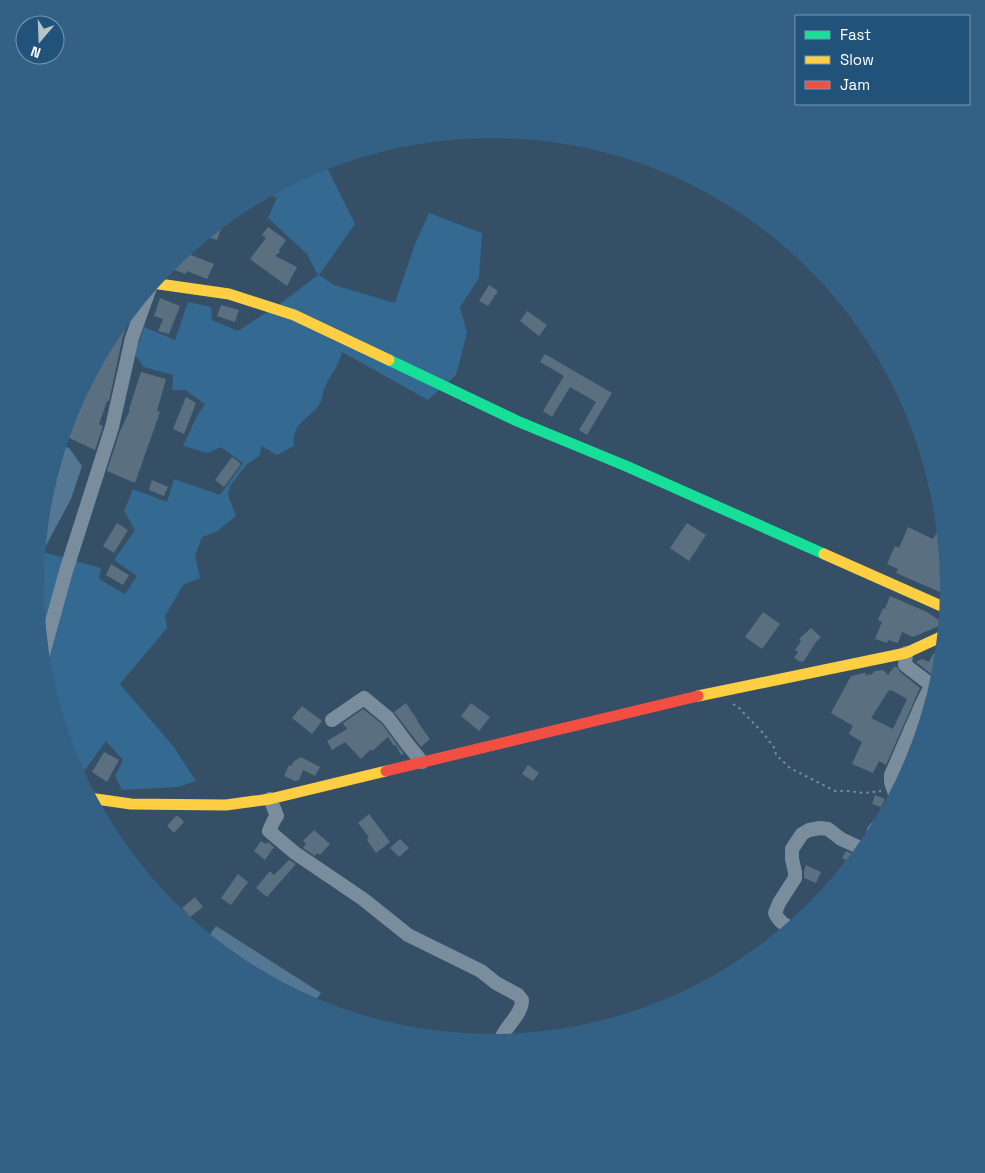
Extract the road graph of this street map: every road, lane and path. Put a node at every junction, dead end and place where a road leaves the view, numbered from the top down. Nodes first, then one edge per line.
1 (160, 285) edge
2 (145, 302) edge
3 (940, 606) edge
4 (938, 638) edge
5 (47, 639) edge
6 (906, 653) junction
7 (930, 686) edge
8 (718, 691) junction
9 (928, 695) edge
10 (332, 720) dead end
11 (921, 720) edge
12 (916, 734) edge
13 (422, 762) junction
14 (893, 788) edge
15 (891, 793) edge
16 (98, 799) edge
17 (270, 799) junction
18 (858, 847) edge
19 (786, 925) edge
20 (503, 1035) edge

1 - 3 street
2 - 5 street
4 - 6 street
6 - 7 street
6 - 8 street
8 - 13 street
8 - 15 path
9 - 11 street
10 - 13 street
12 - 14 street
13 - 17 street
16 - 17 street
17 - 20 street
18 - 19 street

